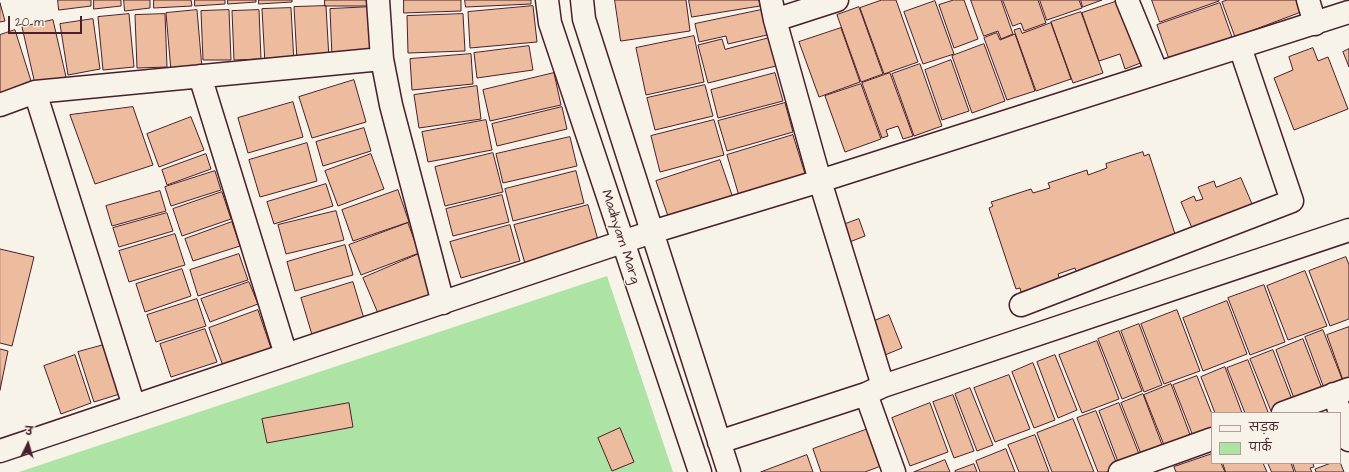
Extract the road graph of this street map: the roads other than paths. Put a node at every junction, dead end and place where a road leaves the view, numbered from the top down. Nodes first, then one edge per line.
1 (378, 0) edge
2 (547, 0) edge
3 (582, 0) edge
4 (837, 0) edge
5 (1128, 0) edge
6 (1308, 0) edge
7 (773, 10) edge
8 (1349, 12) edge
9 (1315, 24) junction
10 (1240, 47) junction
11 (382, 59) junction
12 (1157, 74) junction
13 (200, 76) junction
14 (35, 92) junction
15 (0, 105) edge
16 (820, 181) junction
17 (1349, 230) edge
18 (652, 232) junction
19 (622, 242) junction
20 (443, 302) junction
21 (1021, 305) dead end
22 (286, 355) junction
23 (875, 390) junction
24 (1342, 392) edge
25 (134, 406) junction
26 (1286, 412) edge
27 (1211, 439) edge
28 (1349, 440) edge
29 (719, 442) junction
30 (0, 451) edge
31 (700, 472) edge
32 (729, 472) edge
33 (894, 472) edge
34 (1120, 472) edge

1 - 11 street
2 - 19 street, Madhyam Marg
3 - 18 street
4 - 7 street
5 - 12 street
6 - 9 street
7 - 16 street
8 - 9 street
9 - 10 street
10 - 12 street
10 - 21 street
11 - 13 street
11 - 20 street
12 - 16 street
13 - 14 street
13 - 22 street
14 - 15 street
14 - 25 street
16 - 18 street
16 - 23 street
17 - 23 street
18 - 19 street
18 - 29 street
19 - 20 street
19 - 31 street, Madhyam Marg
20 - 22 street
22 - 25 street
23 - 29 street
23 - 33 street
24 - 26 street
24 - 28 street
25 - 30 street
27 - 34 street
29 - 32 street

